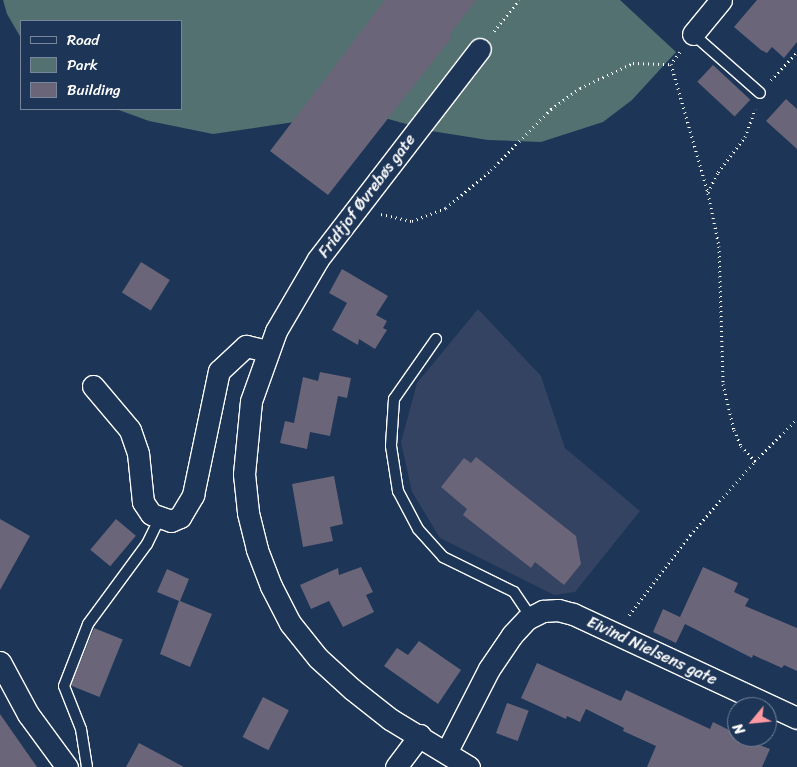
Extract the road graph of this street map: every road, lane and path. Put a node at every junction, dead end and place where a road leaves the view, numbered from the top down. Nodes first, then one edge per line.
1 (519, 0) edge
2 (721, 0) edge
3 (693, 34) junction
4 (480, 49) joint
5 (797, 52) edge
6 (671, 64) junction
7 (760, 94) junction
8 (708, 192) junction
9 (362, 200) junction
10 (436, 339) dead end
11 (267, 351) junction
12 (93, 386) dead end
13 (797, 419) edge
14 (755, 461) junction
15 (159, 519) junction
16 (531, 617) junction
17 (615, 634) junction
18 (0, 662) edge
19 (797, 718) edge
20 (420, 735) junction
21 (447, 751) junction
22 (67, 767) edge
23 (87, 767) edge
24 (396, 767) edge
25 (469, 767) edge

1 - 4 path
2 - 3 street
3 - 6 path
3 - 7 lane
4 - 9 street, Fridtjof Øvrebøs gate
5 - 7 path
6 - 8 path
6 - 9 path
7 - 8 path
8 - 14 path
9 - 11 street, Fridtjof Øvrebøs gate
10 - 16 lane
11 - 15 street
11 - 20 street, Fridtjof Øvrebøs gate
12 - 15 street
13 - 14 path
14 - 17 path
15 - 23 lane
16 - 17 street, Eivind Nielsens gate
16 - 21 street, Eivind Nielsens gate
17 - 19 street, Eivind Nielsens gate
18 - 22 street
20 - 21 street, Fridtjof Øvrebøs gate
20 - 24 street
21 - 25 street, Fridtjof Øvrebøs gate

